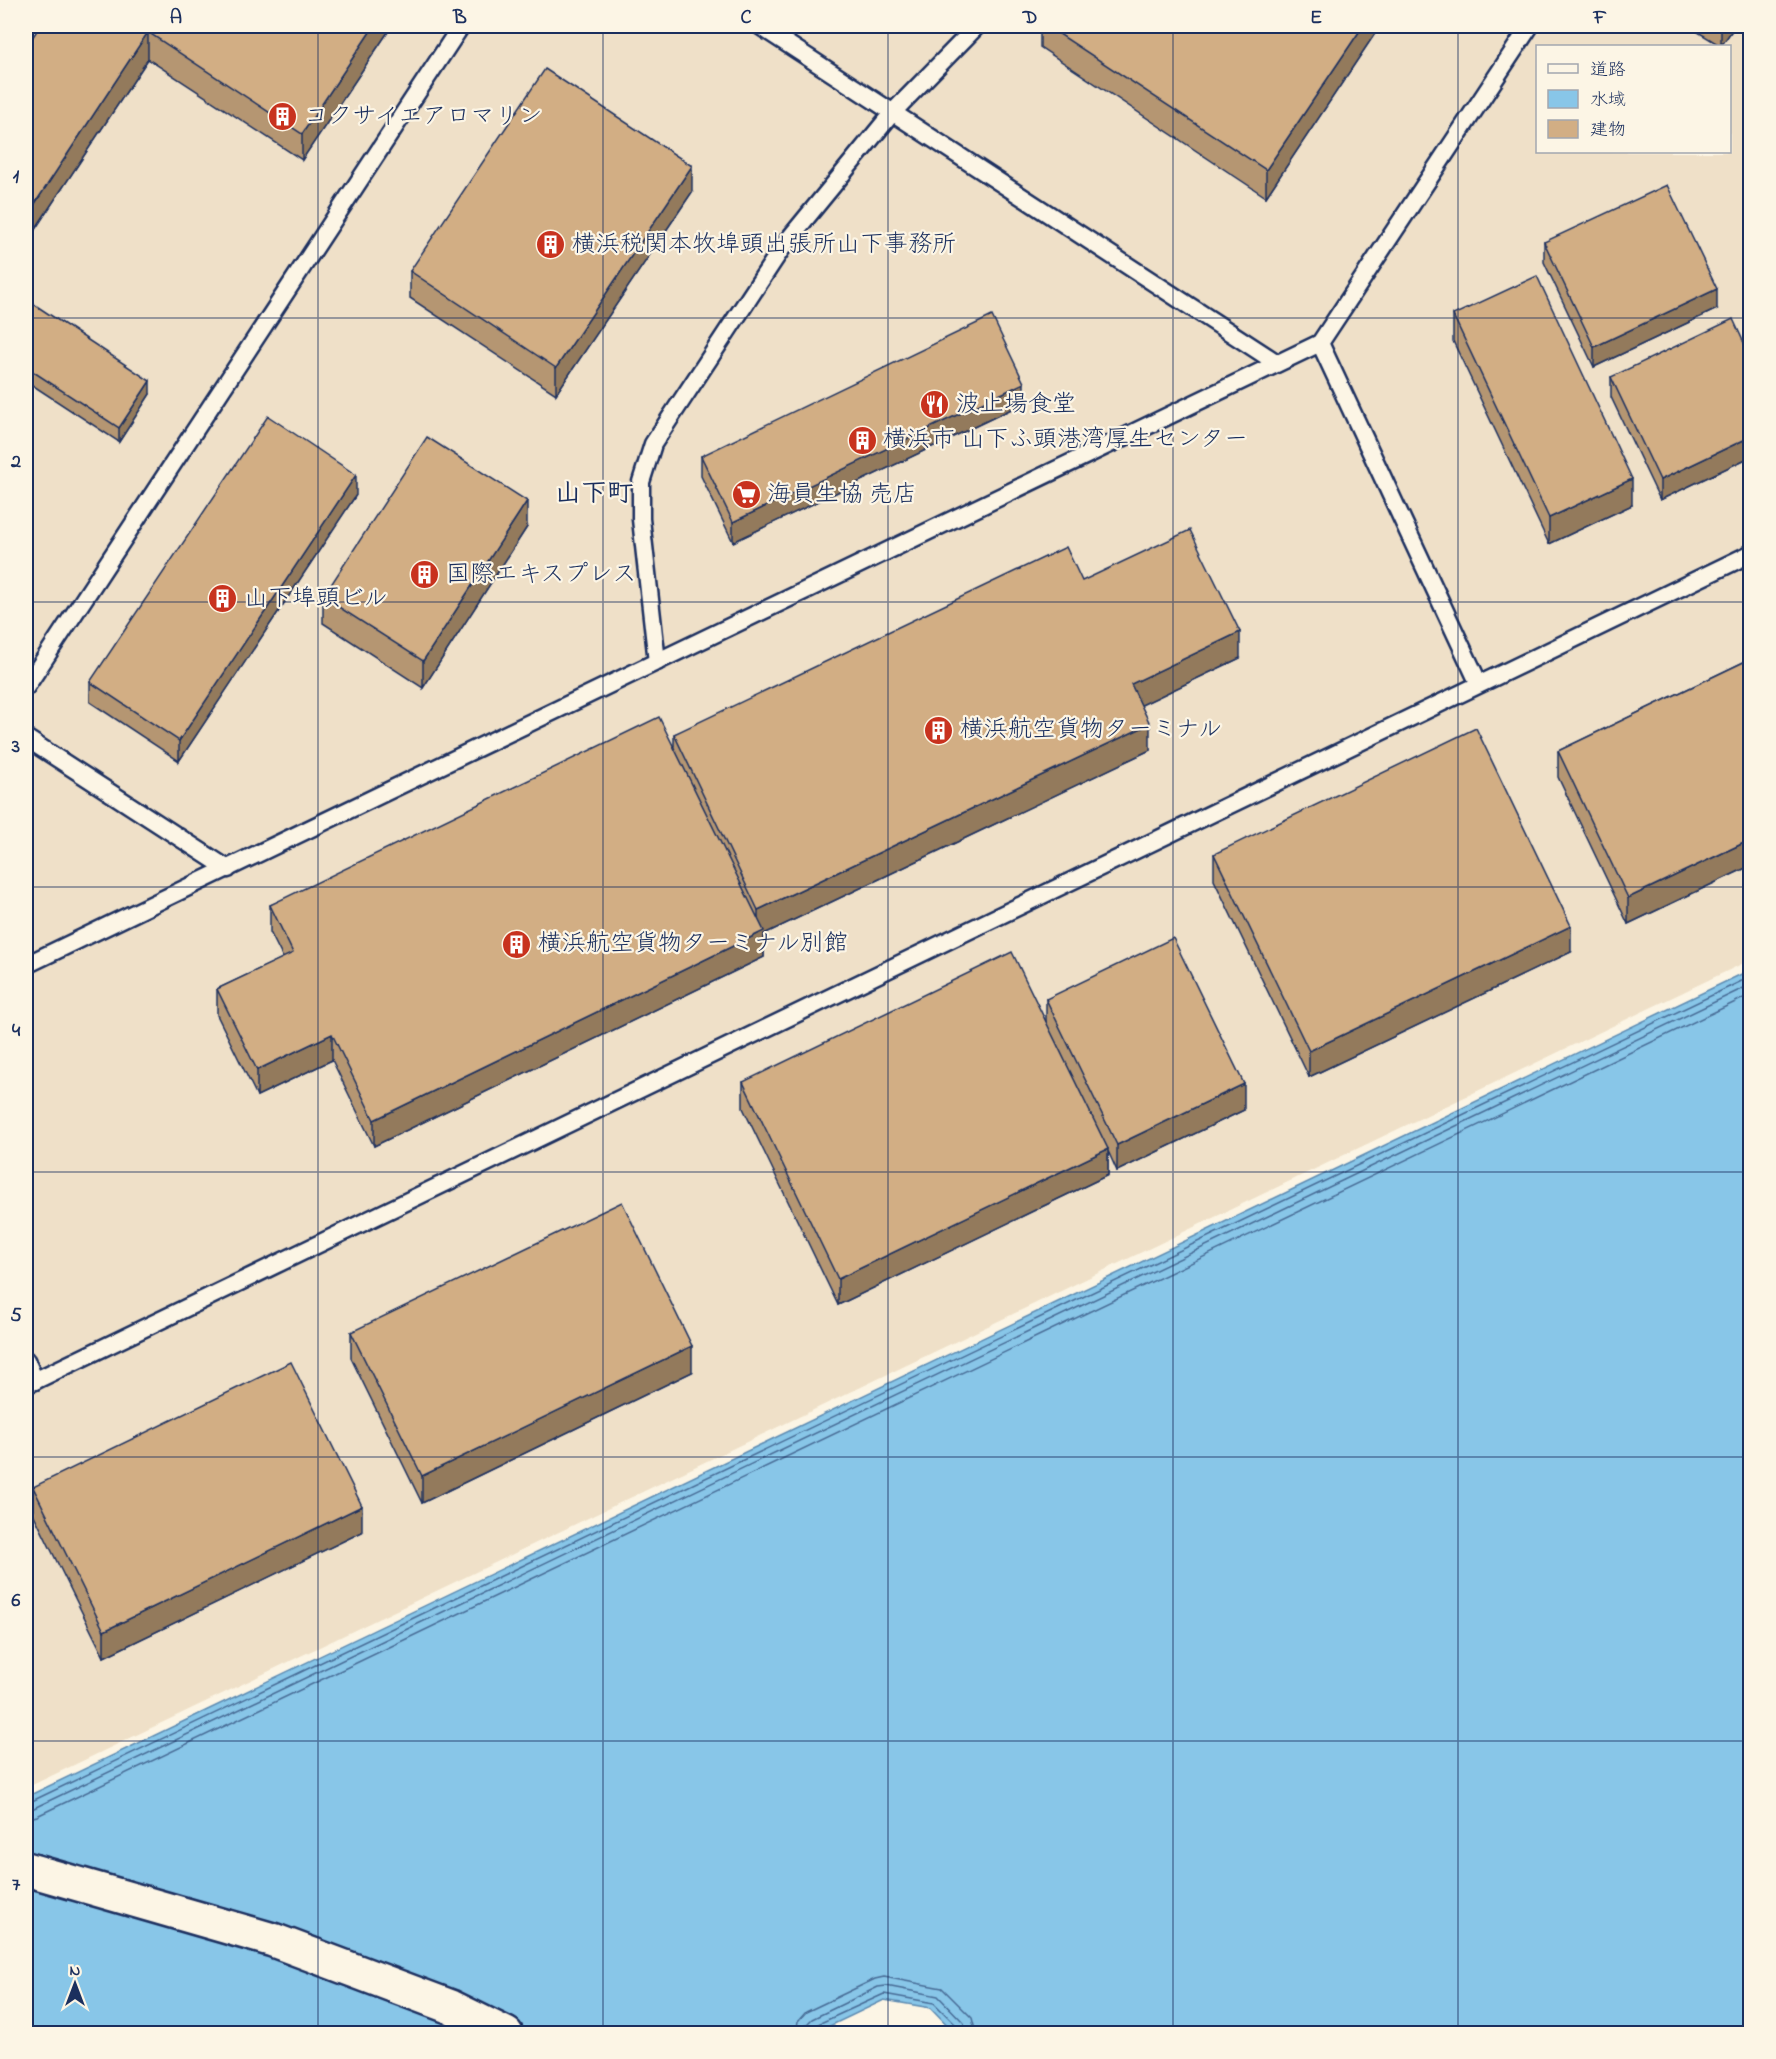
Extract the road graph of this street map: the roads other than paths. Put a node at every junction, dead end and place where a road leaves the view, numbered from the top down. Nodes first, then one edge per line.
1 (461, 26) edge
2 (760, 26) edge
3 (977, 26) edge
4 (1530, 26) edge
5 (893, 112) junction
6 (1320, 343) junction
7 (1277, 363) junction
8 (1750, 554) edge
9 (657, 662) junction
10 (1479, 684) junction
11 (26, 687) edge
12 (26, 738) edge
13 (228, 869) junction
14 (26, 965) edge
15 (26, 1360) edge
16 (30, 1383) edge
17 (26, 1869) edge
18 (506, 2034) edge

1 - 11 lane
2 - 5 lane
3 - 5 lane
4 - 6 lane
5 - 7 lane
5 - 9 lane
6 - 7 lane
6 - 10 lane
7 - 9 lane
8 - 10 lane
9 - 13 lane
10 - 16 lane
12 - 13 lane
13 - 14 lane
15 - 16 lane
17 - 18 street

